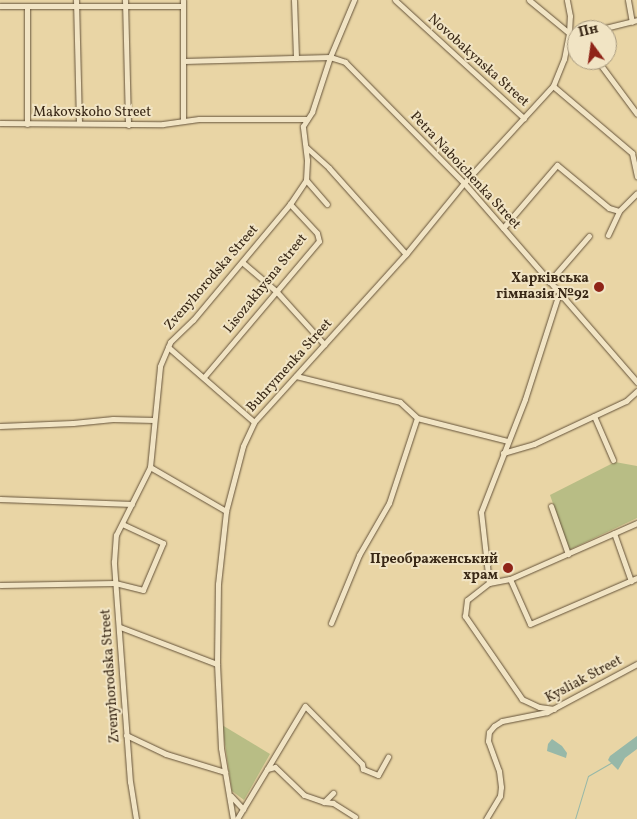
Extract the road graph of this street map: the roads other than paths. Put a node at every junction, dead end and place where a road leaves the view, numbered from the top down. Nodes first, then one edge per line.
1 (294, 0) edge
2 (354, 0) edge
3 (395, 0) edge
4 (529, 0) edge
5 (567, 0) edge
6 (628, 0) edge
7 (76, 3) edge
8 (125, 3) edge
9 (183, 3) edge
10 (0, 6) edge
11 (27, 6) junction
12 (570, 20) edge
13 (634, 21) edge
14 (617, 25) edge
15 (567, 31) edge
16 (567, 43) edge
17 (330, 57) junction
18 (296, 58) junction
19 (184, 61) junction
20 (604, 70) edge
21 (553, 86) junction
22 (637, 114) edge
23 (524, 118) junction
24 (307, 120) junction
25 (184, 121) junction
26 (0, 123) edge
27 (79, 123) junction
28 (27, 124) junction
29 (128, 125) junction
30 (306, 147) junction
31 (637, 176) edge
32 (306, 180) junction
33 (464, 183) junction
34 (637, 194) edge
35 (290, 204) junction
36 (327, 204) dead end
37 (619, 211) junction
38 (503, 228) junction
39 (608, 235) dead end
40 (589, 236) dead end
41 (406, 254) junction
42 (242, 262) junction
43 (549, 282) junction
44 (276, 291) junction
45 (559, 294) junction
46 (324, 344) junction
47 (168, 347) junction
48 (296, 376) junction
49 (204, 377) junction
50 (637, 382) edge
51 (637, 391) edge
52 (594, 416) junction
53 (417, 418) junction
54 (154, 420) junction
55 (254, 422) junction
56 (0, 426) edge
57 (508, 441) junction
58 (504, 453) junction
59 (613, 460) dead end
60 (150, 467) junction
61 (0, 500) edge
62 (132, 504) junction
63 (551, 506) dead end
64 (226, 511) junction
65 (637, 522) edge
66 (122, 524) junction
67 (614, 533) junction
68 (568, 554) junction
69 (510, 579) junction
70 (634, 579) edge
71 (115, 583) junction
72 (489, 583) junction
73 (0, 585) edge
74 (330, 623) dead end
75 (120, 627) junction
76 (217, 664) junction
77 (637, 664) edge
78 (554, 709) junction
79 (126, 735) junction
80 (388, 757) dead end
81 (267, 769) junction
82 (225, 772) junction
83 (333, 793) dead end
84 (231, 796) junction
85 (324, 802) junction
86 (243, 809) junction
87 (356, 817) dead end
88 (136, 819) edge
89 (233, 819) edge
90 (237, 819) edge
91 (486, 819) edge

1 - 18 street
2 - 17 street
3 - 23 street, Novobakynska Street
4 - 15 street
5 - 12 street, Buhrymenka Street
6 - 13 street
7 - 8 street
7 - 11 street
7 - 27 street
8 - 9 street
8 - 29 street
9 - 19 street
10 - 11 street
11 - 28 street
13 - 14 street
16 - 21 street, Buhrymenka Street
17 - 18 street, Petra Naboichenka Street
17 - 24 street
17 - 33 street, Petra Naboichenka Street
18 - 19 street, Petra Naboichenka Street
19 - 25 street
20 - 22 street
21 - 23 street, Buhrymenka Street
21 - 31 street
23 - 33 street, Buhrymenka Street
24 - 25 street, Makovskoho Street
24 - 30 street
25 - 29 street, Makovskoho Street
26 - 28 street, Makovskoho Street
27 - 28 street, Makovskoho Street
27 - 29 street, Makovskoho Street
30 - 32 street
30 - 41 street
32 - 35 street, Zvenyhorodska Street
32 - 36 street
33 - 38 street, Petra Naboichenka Street
33 - 41 street, Buhrymenka Street
34 - 37 street
35 - 42 street, Zvenyhorodska Street
35 - 44 street, Lisozakhysna Street
37 - 38 street
37 - 39 street
38 - 43 street, Petra Naboichenka Street
40 - 43 street
41 - 46 street, Buhrymenka Street
42 - 44 street
42 - 47 street, Zvenyhorodska Street
43 - 45 street, Petra Naboichenka Street
44 - 46 street
44 - 49 street, Lisozakhysna Street
45 - 50 street, Petra Naboichenka Street
45 - 57 street
46 - 48 street, Buhrymenka Street
47 - 49 street
47 - 54 street, Zvenyhorodska Street
48 - 53 street
48 - 55 street, Buhrymenka Street
49 - 55 street
51 - 52 street
52 - 58 street
52 - 59 street
53 - 57 street
53 - 74 street
54 - 56 street
54 - 60 street, Zvenyhorodska Street
55 - 64 street, Buhrymenka Street
57 - 58 street
58 - 72 street
60 - 62 street, Zvenyhorodska Street
60 - 64 street
61 - 62 street
62 - 66 street, Zvenyhorodska Street
63 - 68 street
64 - 76 street, Buhrymenka Street
65 - 67 street
66 - 71 street, Zvenyhorodska Street
66 - 71 street
67 - 68 street
67 - 70 street
68 - 69 street
69 - 70 street
69 - 72 street
71 - 73 street
71 - 75 street, Zvenyhorodska Street
72 - 78 street
75 - 76 street
75 - 79 street, Zvenyhorodska Street
76 - 82 street, Buhrymenka Street
77 - 78 street, Kysliak Street
78 - 91 street, Kysliak Street
79 - 82 street
79 - 88 street, Zvenyhorodska Street
80 - 81 street
81 - 85 street
81 - 86 street
82 - 84 street, Buhrymenka Street
83 - 85 street
84 - 86 street
84 - 89 street, Buhrymenka Street
85 - 87 street
86 - 90 street

